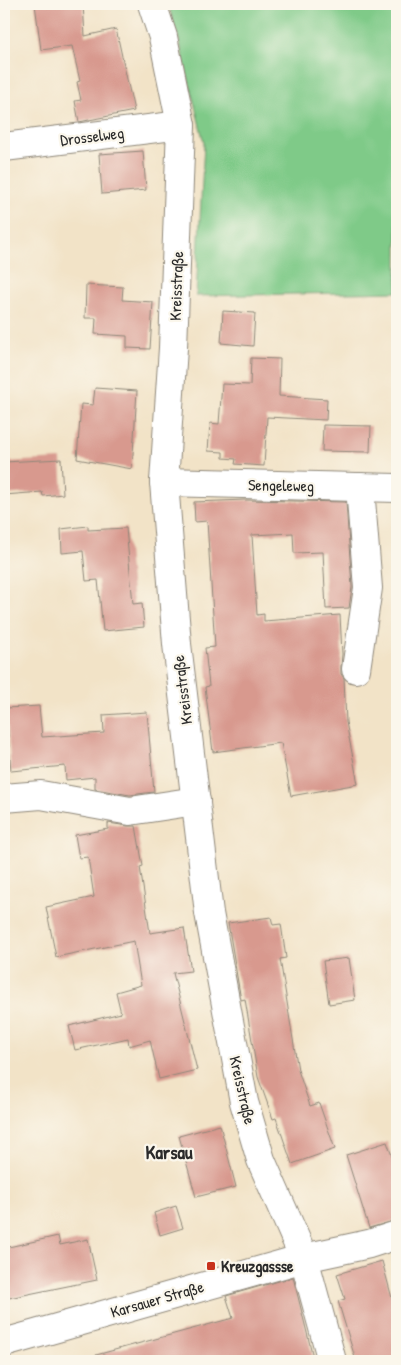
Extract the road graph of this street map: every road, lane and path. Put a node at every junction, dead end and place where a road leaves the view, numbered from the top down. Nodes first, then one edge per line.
1 (152, 4) edge
2 (181, 125) junction
3 (4, 147) edge
4 (164, 482) junction
5 (360, 487) junction
6 (397, 488) edge
7 (356, 669) dead end
8 (4, 798) edge
9 (196, 801) junction
10 (397, 1235) edge
11 (304, 1258) junction
12 (6, 1349) edge
13 (332, 1361) edge

1 - 2 street, Kreisstraße
2 - 3 street, Drosselweg
2 - 4 street, Kreisstraße
4 - 5 street, Sengeleweg
4 - 9 street, Kreisstraße
5 - 6 street, Sengeleweg
5 - 7 street
8 - 9 street
9 - 11 street, Kreisstraße
10 - 11 street, Karsauer Straße
11 - 12 street, Karsauer Straße
11 - 13 street, Kreisstraße

